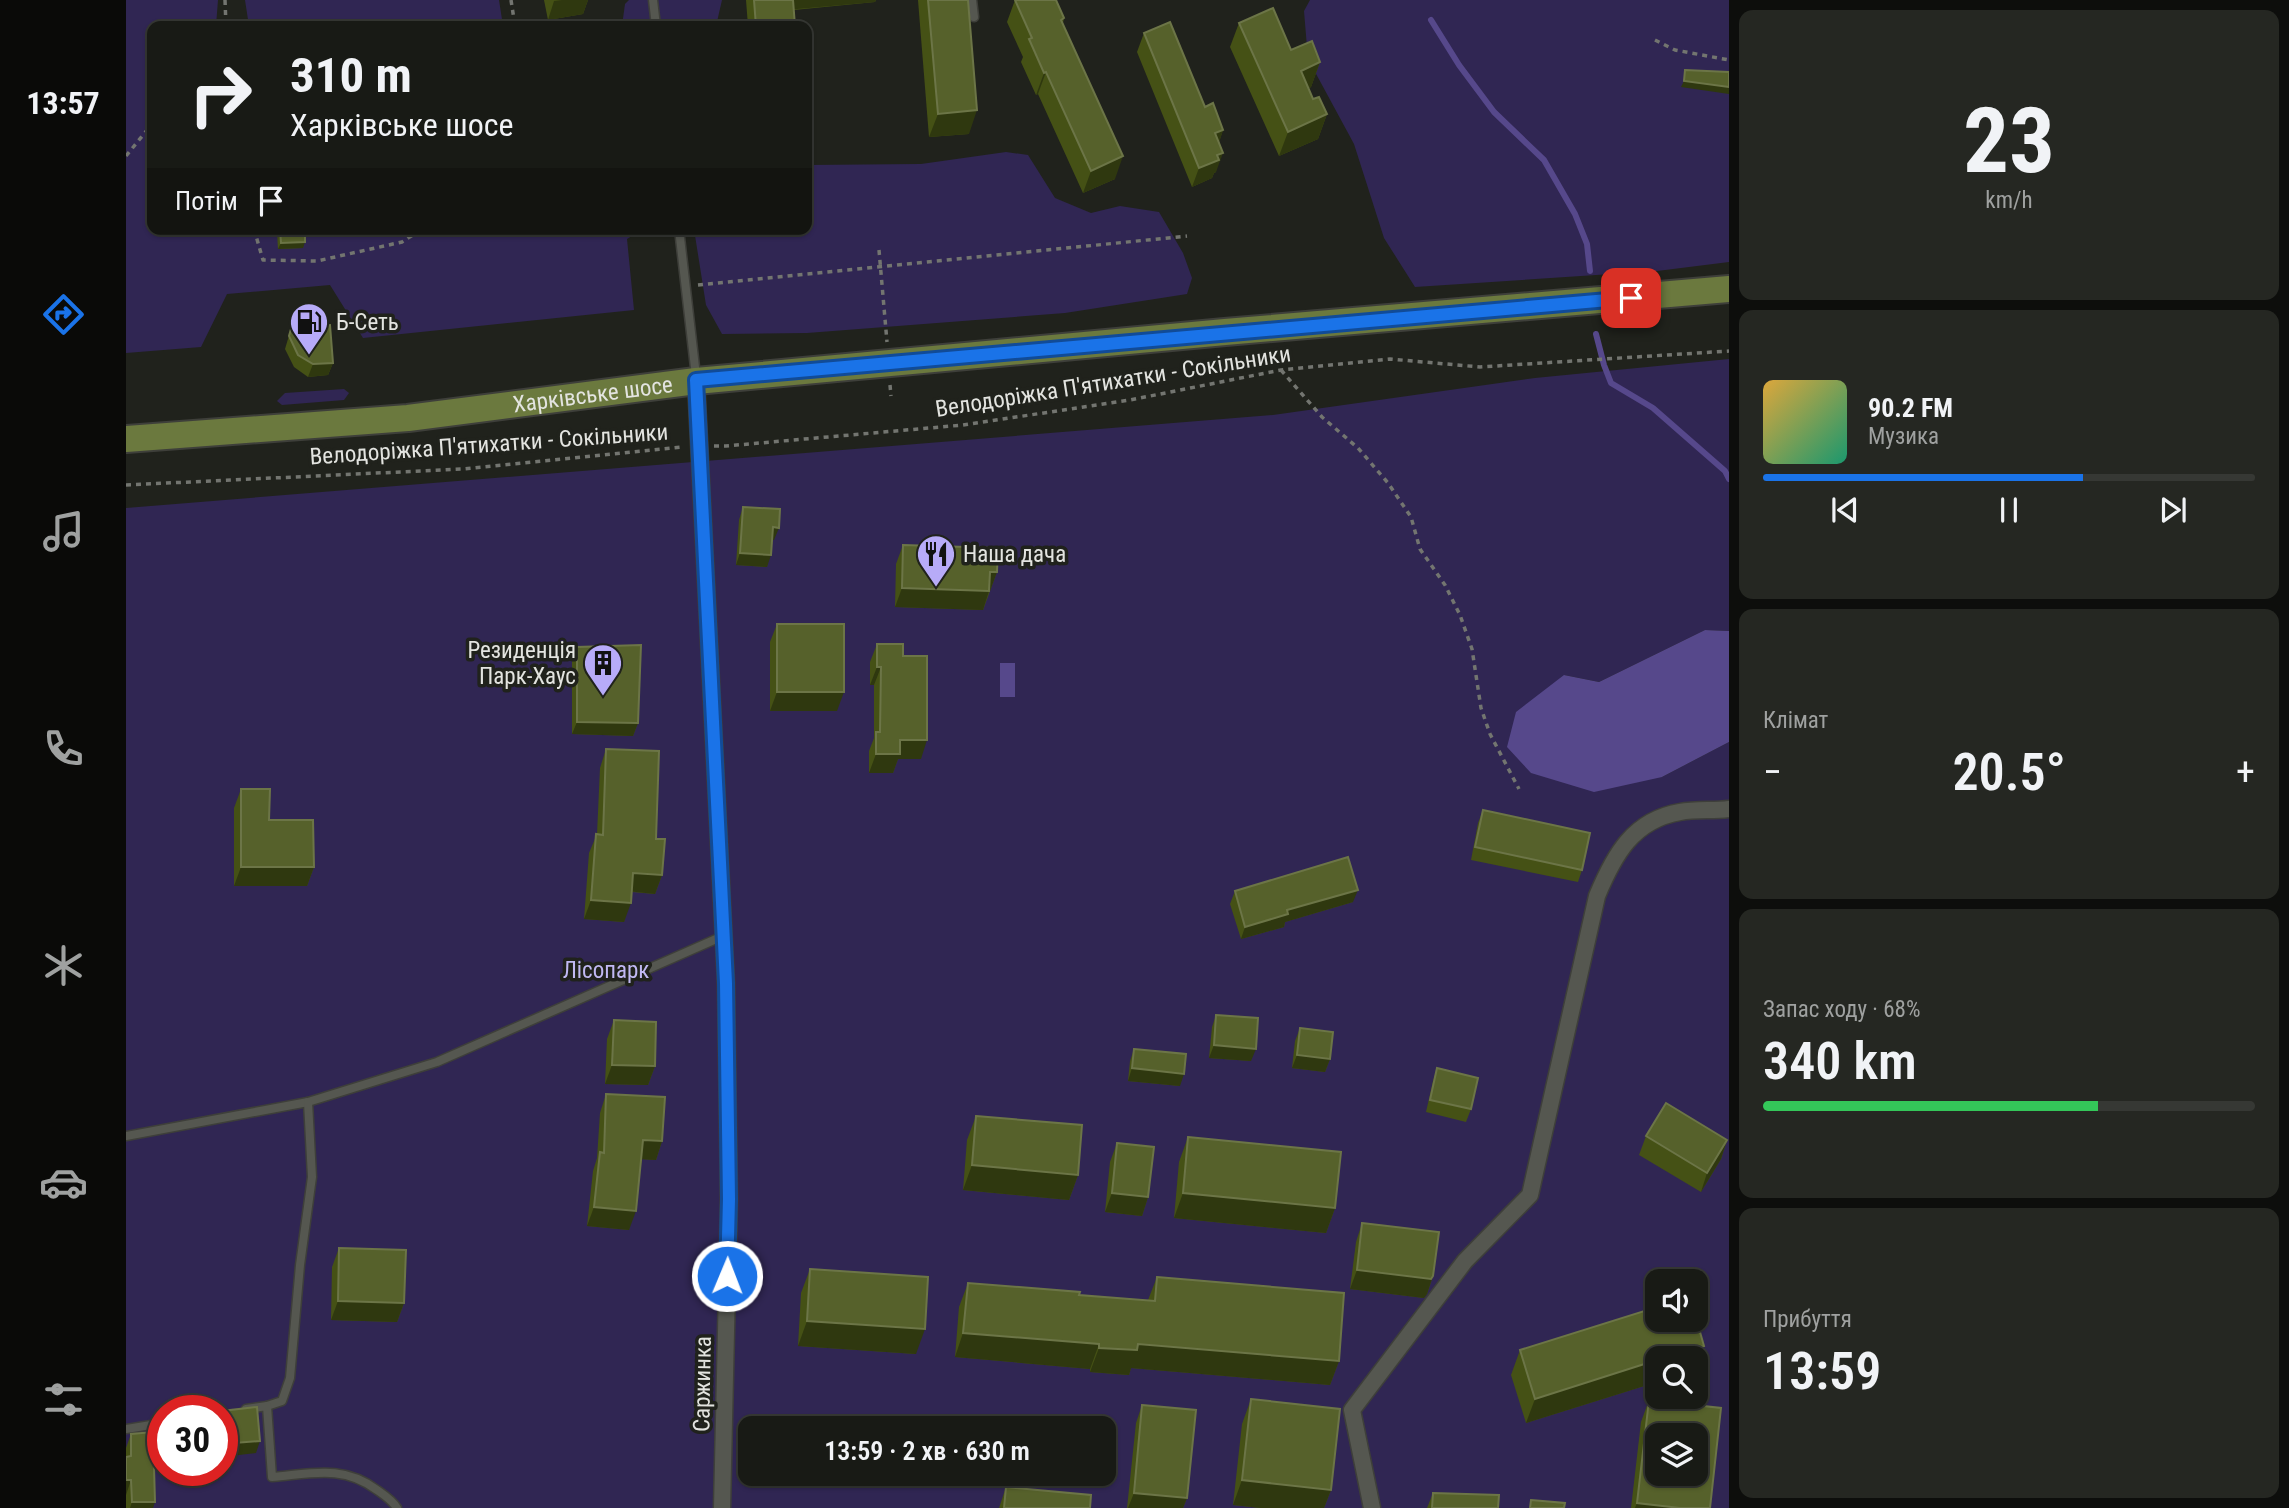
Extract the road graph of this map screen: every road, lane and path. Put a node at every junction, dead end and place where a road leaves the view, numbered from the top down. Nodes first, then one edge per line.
1 (225, 0) edge
2 (511, 0) edge
3 (653, 0) edge
4 (972, 0) edge
5 (974, 17) dead end
6 (226, 21) edge
7 (514, 21) edge
8 (655, 21) edge
9 (1655, 40) dead end
10 (1729, 60) edge
11 (147, 130) edge
12 (126, 156) edge
13 (256, 235) edge
14 (413, 235) edge
15 (680, 235) edge
16 (1187, 236) dead end
17 (879, 250) dead end
18 (880, 267) junction
19 (685, 286) junction
20 (1729, 289) edge
21 (1729, 351) edge
22 (889, 364) junction
23 (1281, 370) junction
24 (696, 380) junction
25 (891, 396) dead end
26 (126, 439) edge
27 (699, 444) junction
28 (126, 485) edge
29 (1519, 789) dead end
30 (1729, 809) edge
31 (723, 936) junction
32 (308, 1102) junction
33 (126, 1136) edge
34 (267, 1406) junction
35 (238, 1410) edge
36 (147, 1426) edge
37 (126, 1429) edge
38 (397, 1508) edge
39 (722, 1508) edge
40 (1372, 1508) edge

1 - 6 path
2 - 7 path
3 - 8 lane
4 - 5 lane
9 - 10 path
11 - 12 path
13 - 14 path
15 - 19 lane
16 - 18 path
17 - 18 path
18 - 19 path
18 - 22 path
19 - 24 lane
20 - 22 main road, Харківське шосе
21 - 23 path, Велодоріжка П'ятихатки - Сокільники
22 - 24 main road, Харківське шосе
22 - 25 path
23 - 27 path, Велодоріжка П'ятихатки - Сокільники
23 - 29 path
24 - 26 main road, Харківське шосе
24 - 27 street, Саржинка
27 - 28 path, Велодоріжка П'ятихатки - Сокільники
27 - 31 street, Саржинка
30 - 40 street
31 - 32 lane
31 - 39 street, Саржинка
32 - 33 lane
32 - 34 lane
34 - 35 lane
34 - 38 lane
36 - 37 lane

